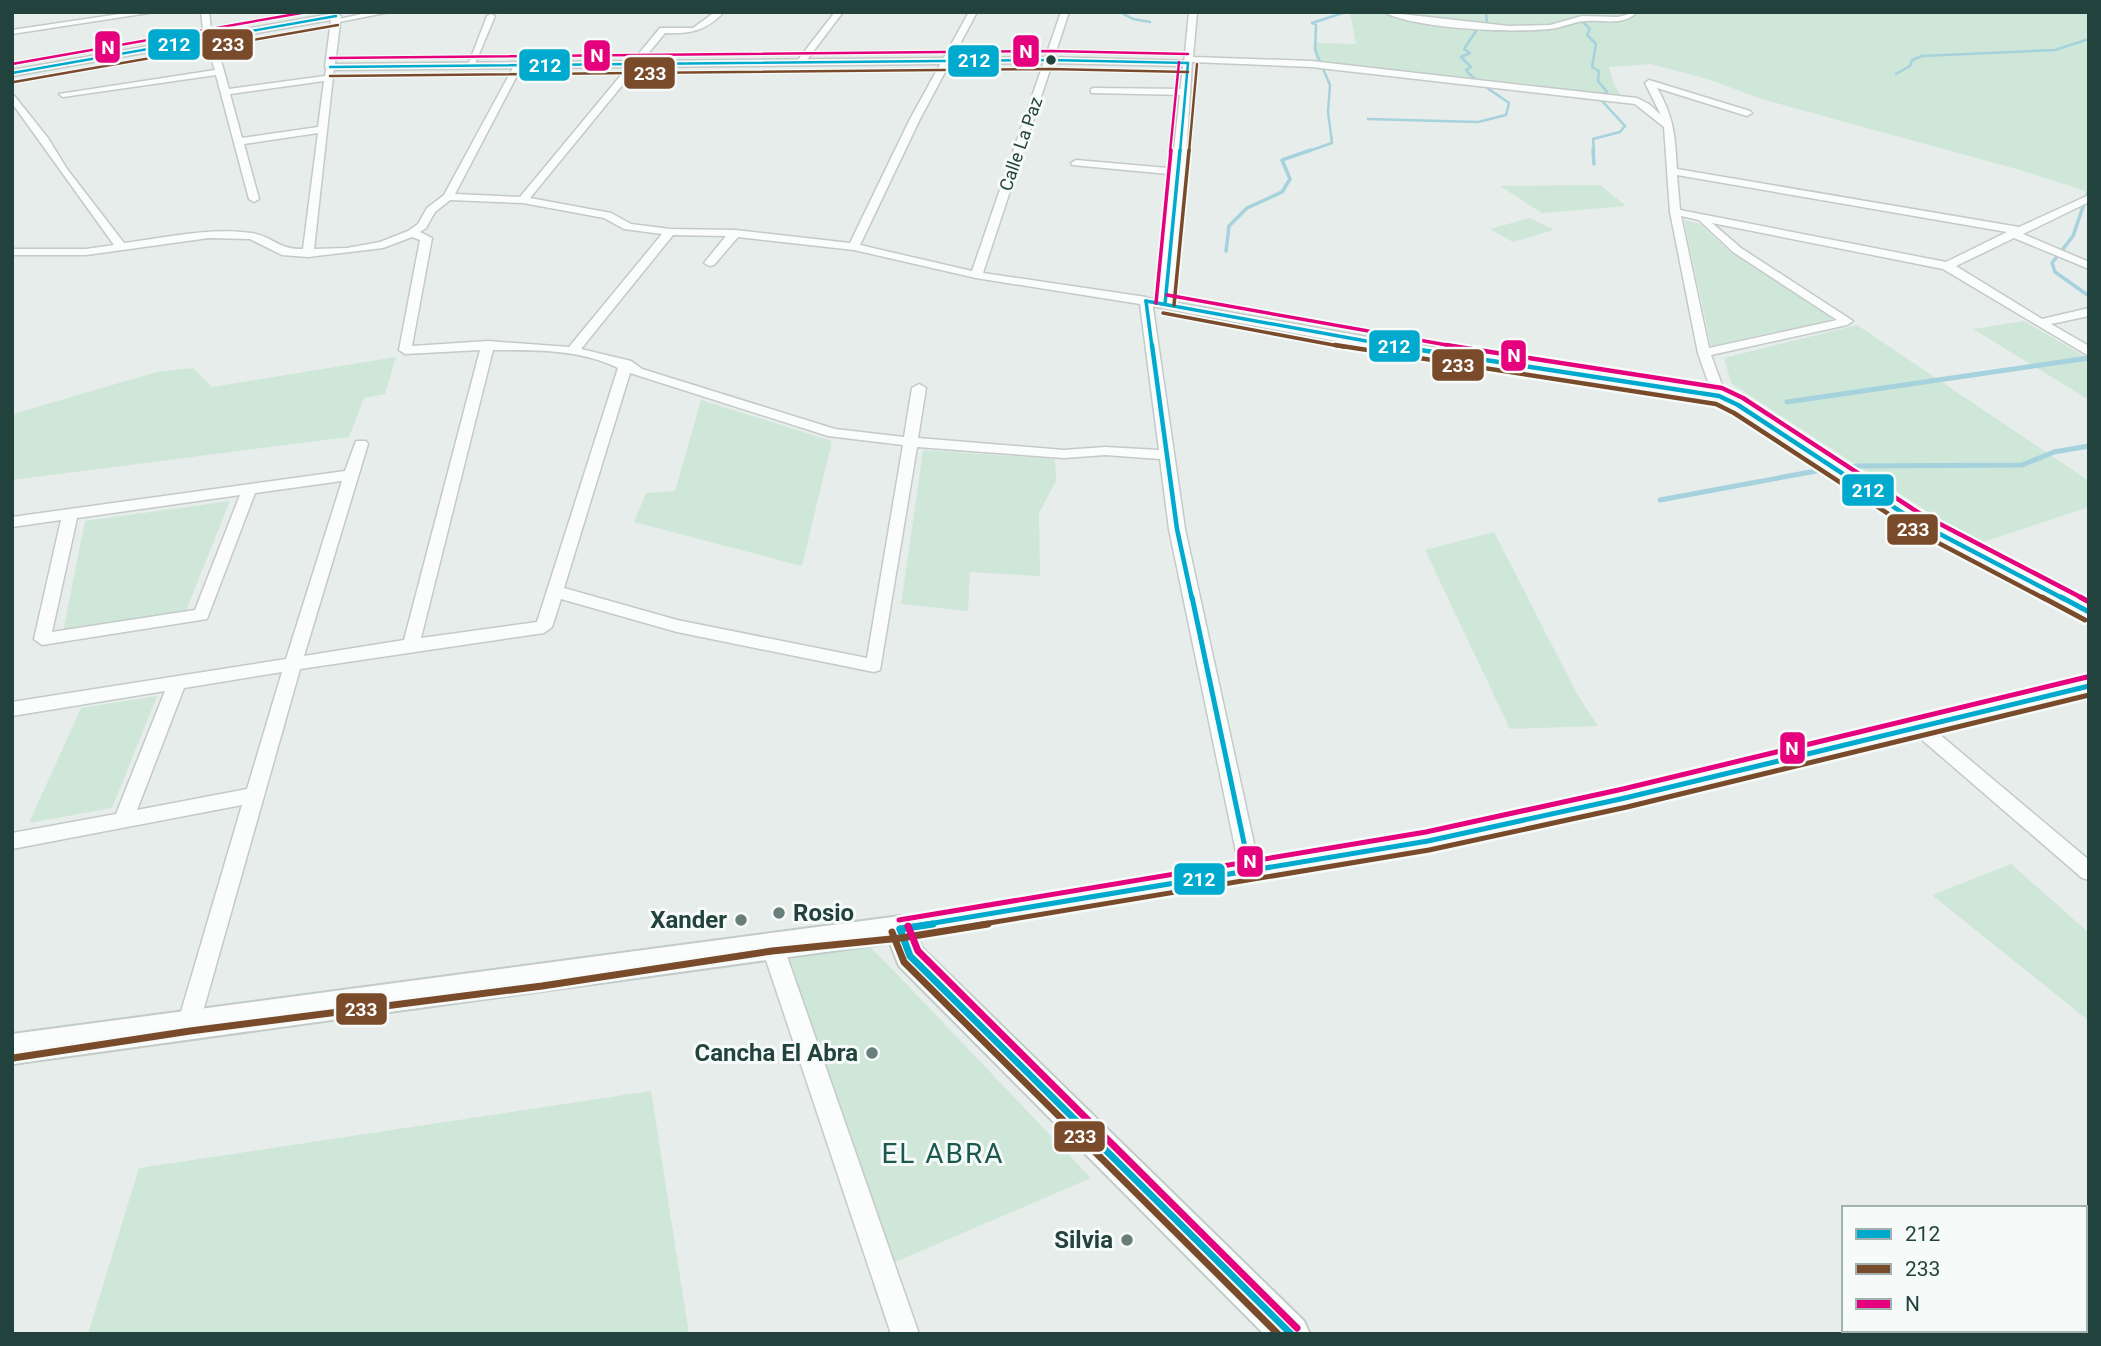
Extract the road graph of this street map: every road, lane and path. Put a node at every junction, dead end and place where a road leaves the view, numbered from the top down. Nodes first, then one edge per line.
1 (151, 12) edge
2 (360, 12) edge
3 (386, 12) edge
4 (720, 12) edge
5 (839, 12) edge
6 (973, 12) edge
7 (1065, 12) edge
8 (1193, 12) edge
9 (1387, 12) edge
10 (1633, 12) edge
11 (209, 13) edge
12 (491, 16) dead end
13 (335, 17) edge
14 (12, 32) edge
15 (210, 41) junction
16 (1050, 60) junction
17 (945, 61) junction
18 (1188, 61) junction
19 (800, 62) junction
20 (632, 65) junction
21 (470, 66) junction
22 (518, 66) junction
23 (219, 72) junction
24 (12, 73) edge
25 (329, 73) junction
26 (12, 79) edge
27 (1094, 91) dead end
28 (225, 92) junction
29 (1186, 92) junction
30 (63, 94) dead end
31 (12, 96) edge
32 (1747, 113) dead end
33 (1669, 126) junction
34 (323, 129) junction
35 (238, 142) junction
36 (1076, 163) dead end
37 (1673, 171) junction
38 (1180, 172) junction
39 (448, 197) junction
40 (2088, 198) edge
41 (254, 199) dead end
42 (523, 200) junction
43 (1675, 212) junction
44 (1701, 219) junction
45 (2015, 231) junction
46 (670, 232) junction
47 (412, 233) junction
48 (735, 233) junction
49 (854, 247) junction
50 (122, 248) junction
51 (12, 253) edge
52 (308, 254) junction
53 (710, 263) dead end
54 (1947, 266) junction
55 (2089, 266) edge
56 (976, 275) junction
57 (1146, 301) junction
58 (1165, 304) junction
59 (2089, 312) edge
60 (2039, 323) junction
61 (488, 345) junction
62 (571, 352) junction
63 (2089, 352) edge
64 (1704, 354) junction
65 (626, 364) junction
66 (919, 388) dead end
67 (1719, 396) junction
68 (912, 442) junction
69 (361, 444) dead end
70 (1167, 456) junction
71 (351, 475) junction
72 (249, 490) junction
73 (69, 514) junction
74 (12, 522) edge
75 (554, 591) junction
76 (2089, 612) edge
77 (411, 645) junction
78 (291, 664) junction
79 (177, 682) junction
80 (2089, 686) edge
81 (12, 709) edge
82 (1920, 728) junction
83 (257, 795) junction
84 (123, 820) junction
85 (12, 841) edge
86 (1250, 871) junction
87 (2089, 873) edge
88 (900, 929) junction
89 (771, 942) junction
90 (189, 1022) junction
91 (12, 1049) edge
92 (905, 1334) edge
93 (1291, 1334) edge

1 - 14 street
2 - 13 street
3 - 13 street
4 - 20 street
5 - 19 street
6 - 17 street
7 - 16 street, Calle La Paz
8 - 18 street
9 - 10 street
11 - 15 street
12 - 21 street
13 - 15 street
13 - 25 street
15 - 23 street
15 - 24 street
15 - 26 street
16 - 17 street
16 - 18 street
16 - 56 street, Calle La Paz
17 - 19 street
17 - 49 street
18 - 29 street
18 - 33 street
19 - 20 street
20 - 22 street
20 - 42 street
21 - 22 street
21 - 25 street
22 - 39 street
23 - 28 street
23 - 30 street
25 - 28 street
25 - 34 street
27 - 29 street
28 - 35 street
29 - 38 street
31 - 50 street
32 - 33 street
33 - 37 street
34 - 35 street
34 - 52 street
35 - 41 street
36 - 38 street
37 - 43 street
37 - 45 street
38 - 58 street
39 - 42 street
39 - 47 street
40 - 45 street
42 - 46 street
43 - 44 street
43 - 64 street
44 - 54 street
44 - 64 street
45 - 54 street
45 - 55 street
46 - 48 street
46 - 62 street
47 - 52 street
47 - 61 street
48 - 49 street
48 - 53 street
49 - 56 street
50 - 51 street
50 - 52 street
54 - 60 street
56 - 57 street
57 - 58 street
57 - 70 street
58 - 67 street
59 - 60 street
60 - 63 street
61 - 62 street
61 - 77 street
62 - 65 street
64 - 67 street
65 - 68 street
65 - 75 street
66 - 68 street
67 - 76 street
68 - 70 street
68 - 75 street
69 - 71 street
70 - 86 street
71 - 72 street
71 - 78 street
72 - 73 street
72 - 73 street
73 - 74 street
75 - 77 street
77 - 78 street
78 - 79 street
78 - 83 street
79 - 81 street
79 - 84 street
80 - 82 street
82 - 86 street
82 - 87 street
83 - 84 street
83 - 90 street
84 - 85 street
86 - 88 street
88 - 89 main road
88 - 93 main road
89 - 90 main road
89 - 92 street
90 - 91 main road

